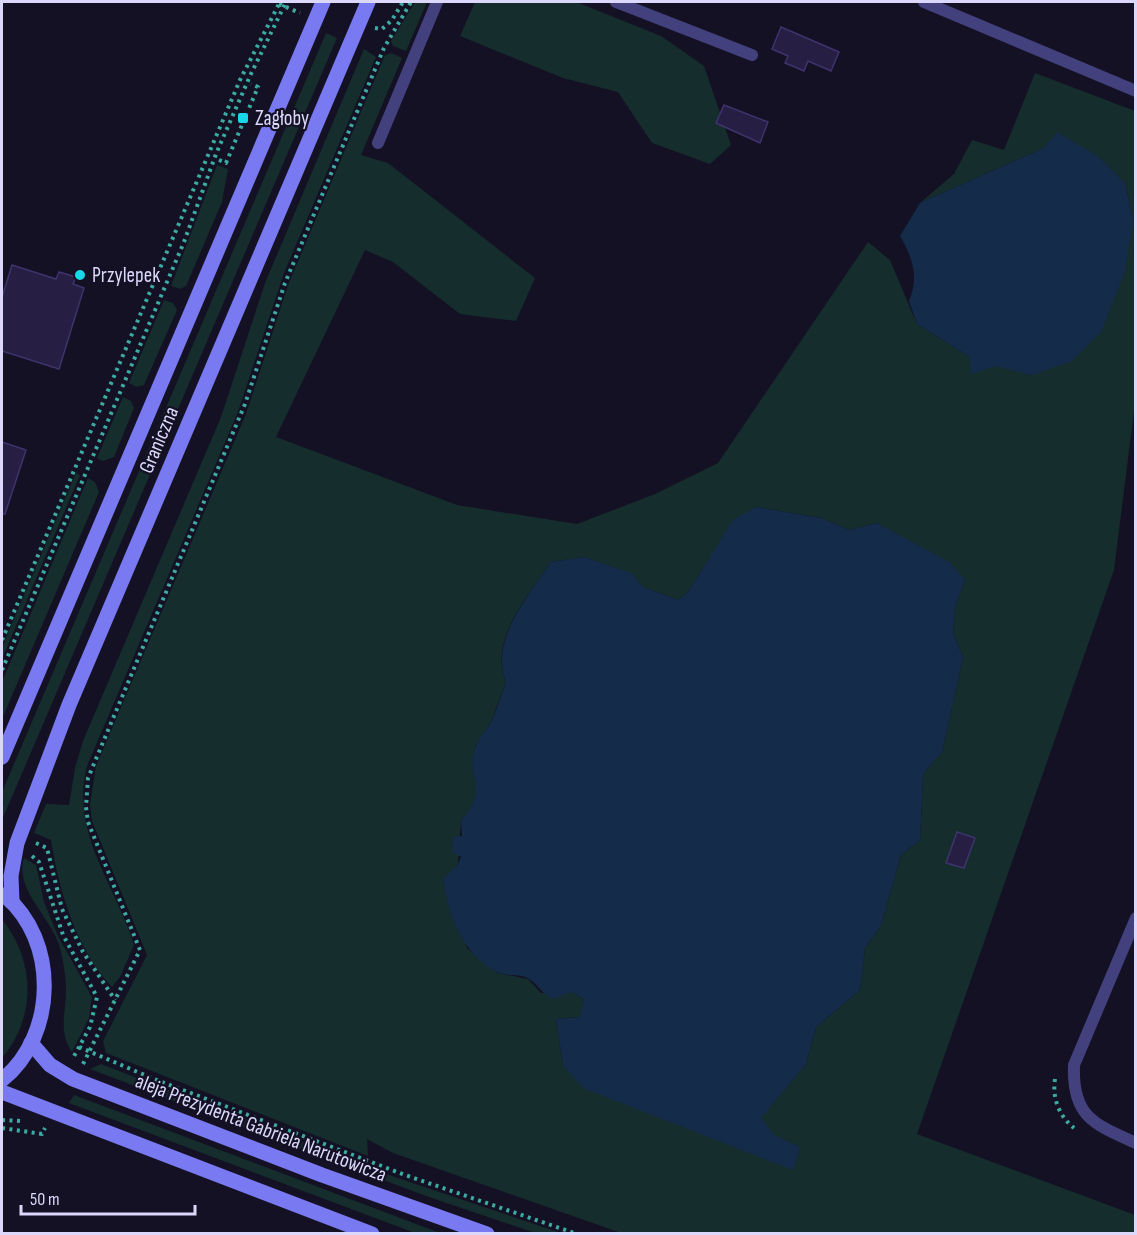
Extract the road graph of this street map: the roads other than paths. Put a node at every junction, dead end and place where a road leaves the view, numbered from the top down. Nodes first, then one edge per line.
1 (323, 2) edge
2 (369, 2) edge
3 (437, 2) edge
4 (616, 2) edge
5 (924, 2) edge
6 (752, 55) dead end
7 (1136, 91) edge
8 (378, 143) dead end
9 (2, 757) edge
10 (7, 897) edge
11 (1136, 918) edge
12 (31, 1043) junction
13 (2, 1080) edge
14 (2, 1092) edge
15 (1136, 1143) edge
16 (372, 1233) edge
17 (487, 1233) edge

1 - 9 main road, Graniczna
2 - 10 main road, Graniczna
3 - 8 lane
4 - 6 lane
5 - 7 lane
10 - 12 main road
11 - 15 lane
12 - 13 main road
12 - 17 main road, aleja Prezydenta Gabriela Narutowicza
14 - 16 main road

